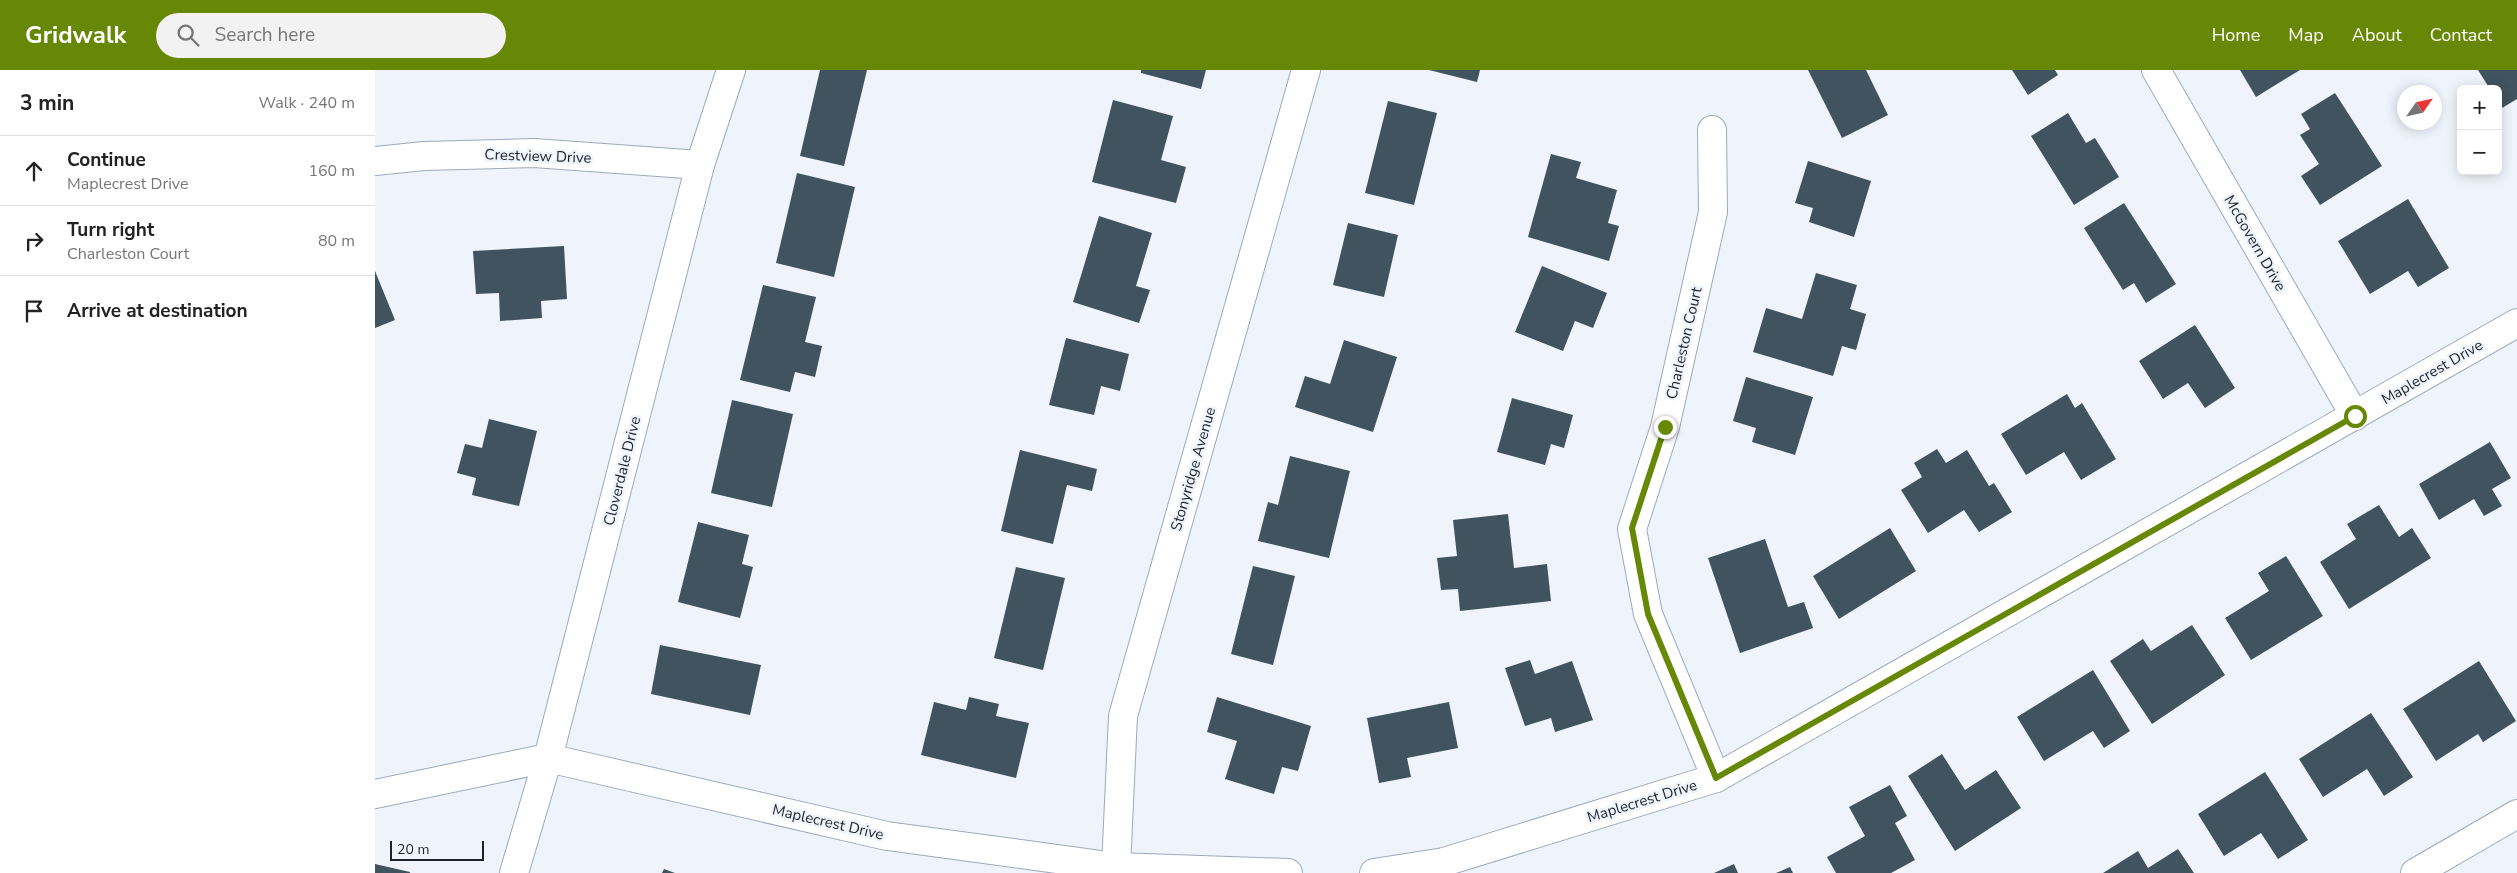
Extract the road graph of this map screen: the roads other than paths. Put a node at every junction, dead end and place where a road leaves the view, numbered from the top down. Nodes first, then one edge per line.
1 (731, 70) edge
2 (1306, 70) edge
3 (2156, 70) edge
4 (1712, 130) dead end
5 (375, 161) edge
6 (700, 165) junction
7 (2517, 323) edge
8 (2355, 416) junction
9 (549, 758) junction
10 (1716, 778) junction
11 (375, 794) edge
12 (2517, 814) edge
13 (1117, 870) edge
14 (514, 873) edge
15 (1288, 873) edge
16 (1374, 873) edge
17 (2415, 873) edge

1 - 6 street, Cloverdale Drive
2 - 13 street, Stonyridge Avenue
3 - 8 street, McGovern Drive
4 - 10 street, Charleston Court
5 - 6 street, Crestview Drive
6 - 9 street, Cloverdale Drive
7 - 8 street, Maplecrest Drive
8 - 10 street, Maplecrest Drive
9 - 11 street, Maplecrest Drive
9 - 13 street, Maplecrest Drive
9 - 14 street, Cloverdale Drive
10 - 16 street, Maplecrest Drive
12 - 17 street
13 - 15 street, Maplecrest Drive

